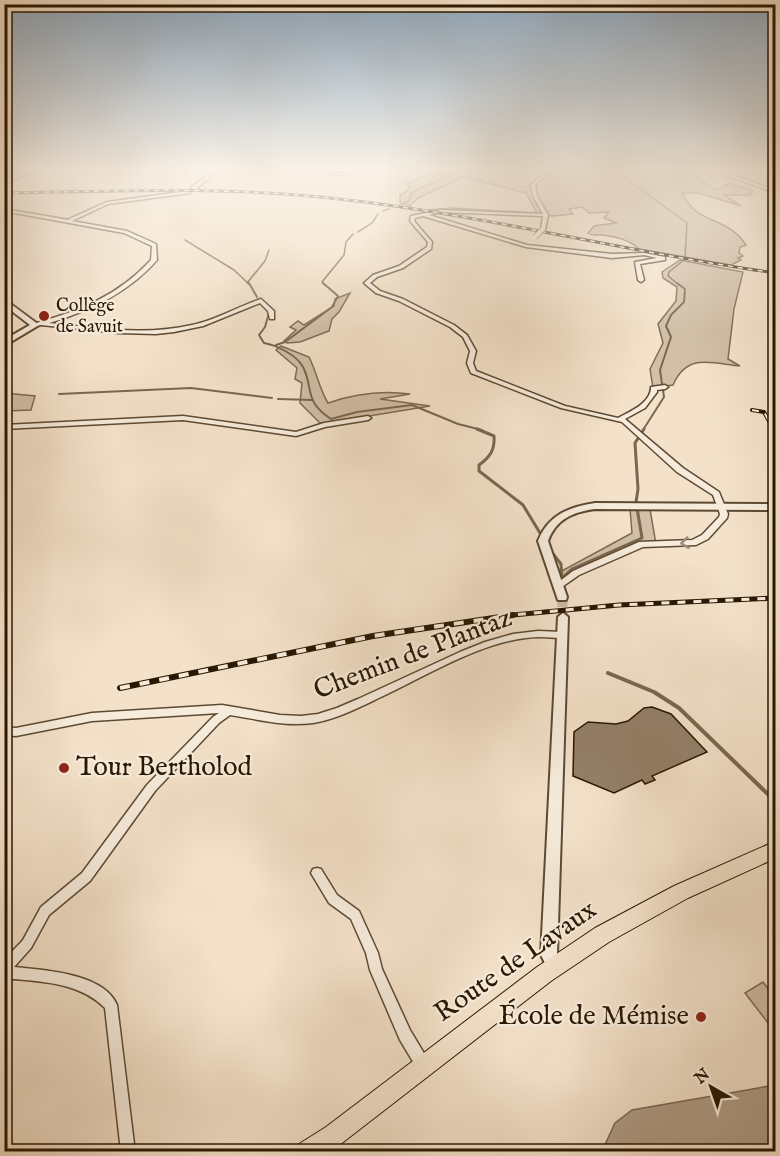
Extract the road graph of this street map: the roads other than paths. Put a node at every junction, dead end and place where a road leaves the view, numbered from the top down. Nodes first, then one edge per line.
1 (87, 224) edge
2 (414, 224) edge
3 (450, 224) edge
4 (544, 224) edge
5 (560, 250) junction
6 (641, 280) dead end
7 (6, 304) edge
8 (272, 318) dead end
9 (37, 324) junction
10 (4, 344) edge
11 (659, 388) dead end
12 (368, 418) dead end
13 (620, 419) junction
14 (4, 427) edge
15 (776, 507) edge
16 (722, 508) junction
17 (561, 591) joint
18 (563, 617) tunnel mouth
19 (562, 635) junction
20 (229, 711) junction
21 (4, 731) edge
22 (776, 849) edge
23 (317, 873) dead end
24 (555, 966) junction
25 (4, 970) edge
26 (423, 1065) junction
27 (128, 1152) edge
28 (307, 1152) edge

1 - 9 street
2 - 13 street
3 - 5 street
4 - 5 street, bridge
5 - 6 street
7 - 9 street
8 - 9 street
9 - 10 street
11 - 13 street
12 - 14 street
13 - 16 street
15 - 16 street
16 -> 17 street
16 - 17 street
18 - 19 street
19 - 20 street, Chemin de Plantaz
19 - 24 street
20 - 21 street, Chemin de Plantaz
20 - 25 street
22 - 24 main road, Route de Lavaux
23 - 26 street
24 - 26 main road, Route de Lavaux
25 - 27 street
26 - 28 main road, Route de Lavaux

